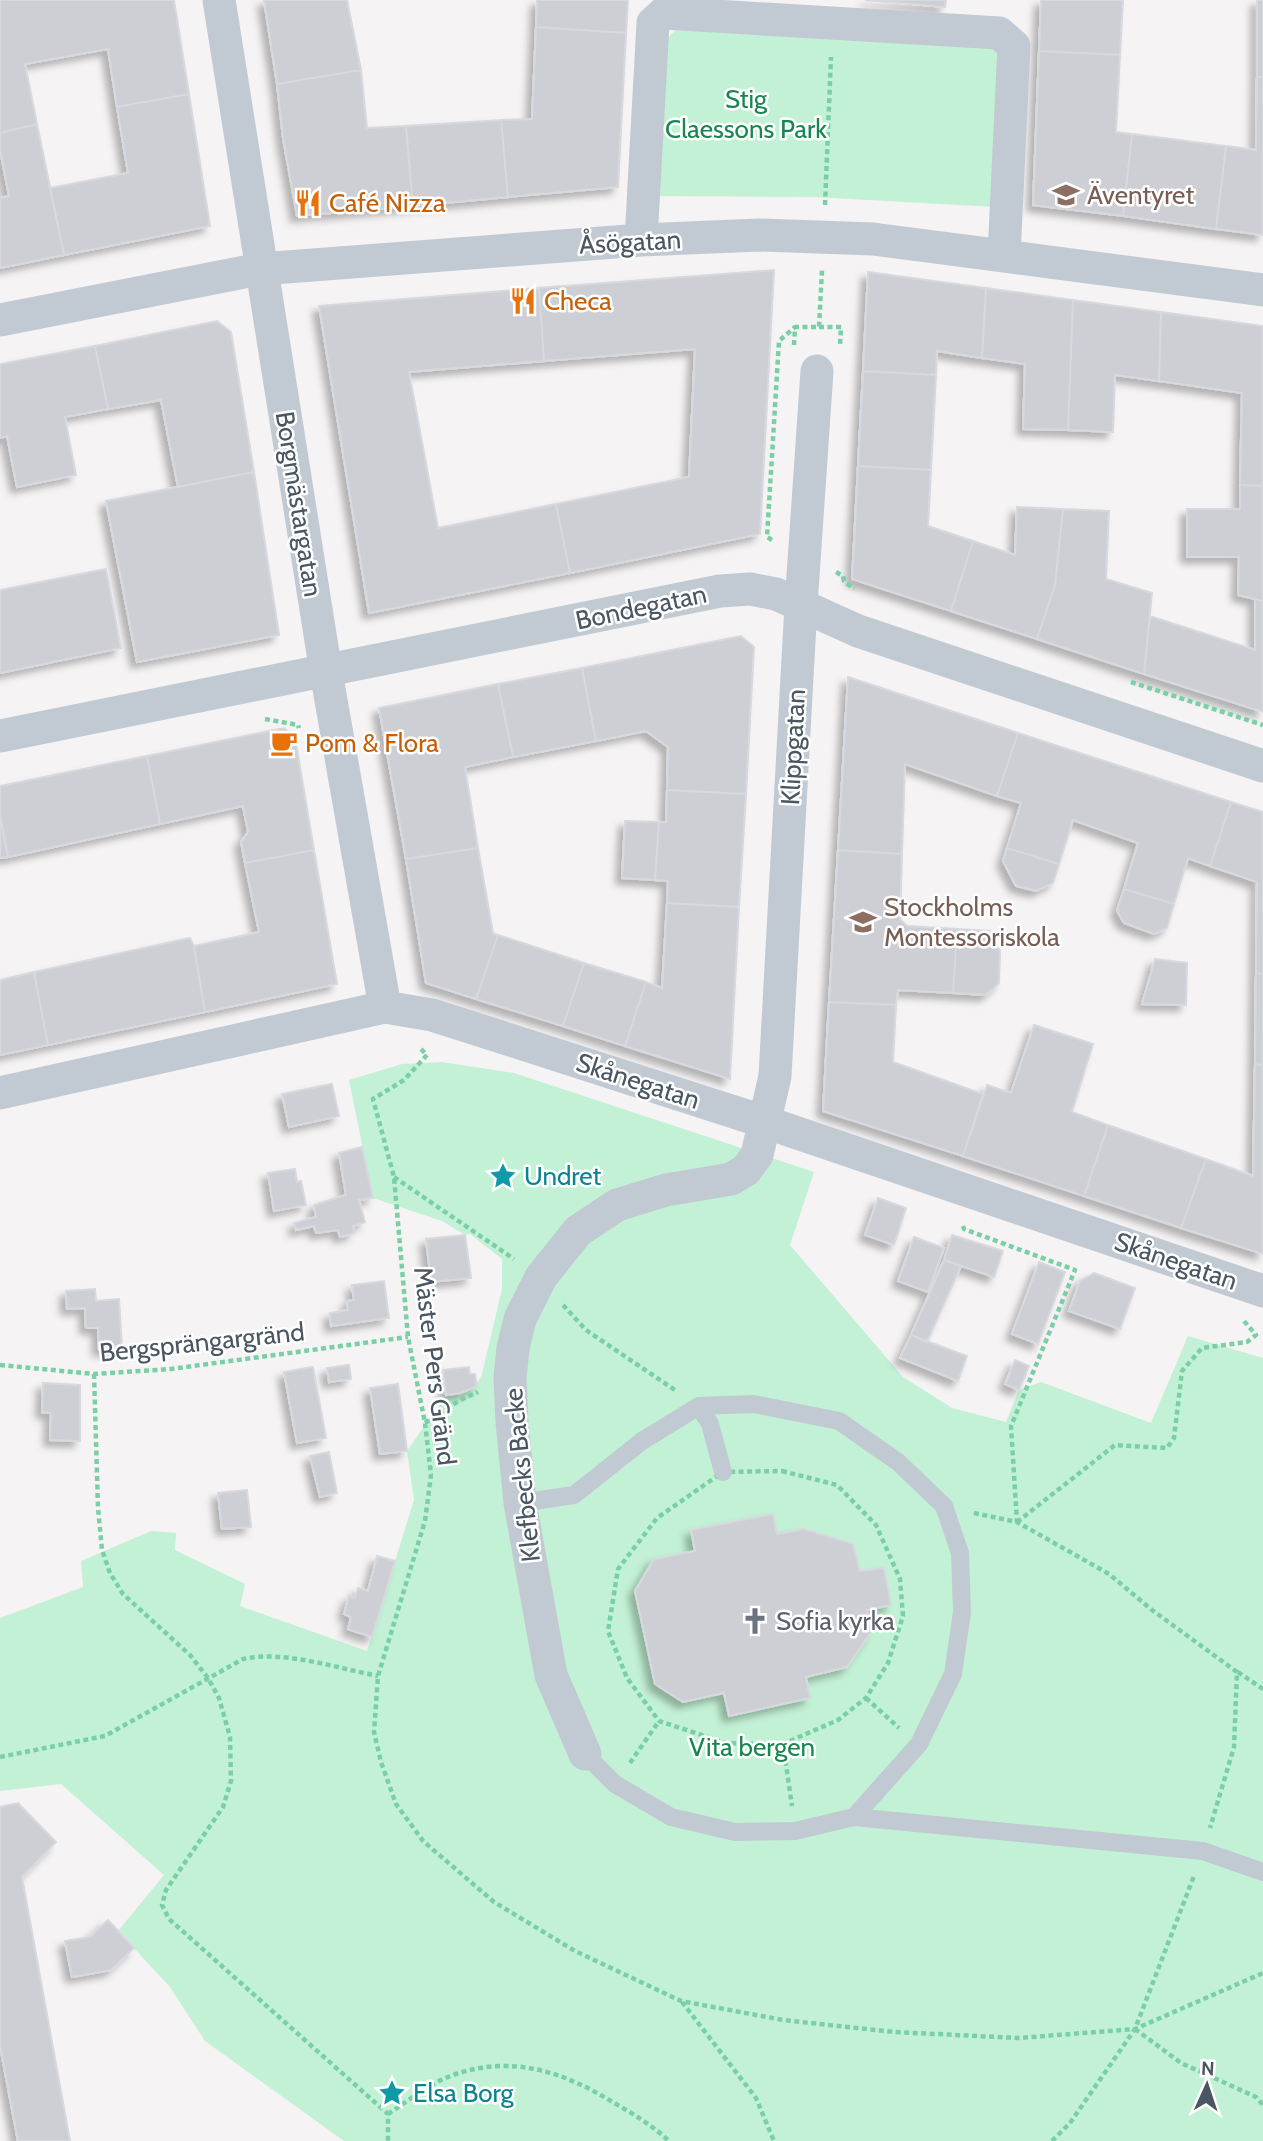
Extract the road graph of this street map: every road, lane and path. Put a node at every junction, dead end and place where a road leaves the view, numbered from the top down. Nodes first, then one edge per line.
1 (219, 0) edge
2 (832, 50) dead end
3 (825, 198) dead end
4 (641, 240) junction
5 (1004, 256) junction
6 (260, 269) junction
7 (821, 282) dead end
8 (1263, 290) edge
9 (820, 315) dead end
10 (0, 320) edge
11 (794, 327) dead end
12 (817, 372) dead end
13 (804, 554) junction
14 (859, 592) dead end
15 (801, 606) junction
16 (326, 672) junction
17 (1118, 678) dead end
18 (261, 718) dead end
19 (1263, 725) edge
20 (0, 736) edge
21 (301, 738) dead end
22 (1263, 765) edge
23 (385, 1007) junction
24 (427, 1055) dead end
25 (0, 1093) edge
26 (765, 1122) junction
27 (394, 1177) junction
28 (957, 1187) junction
29 (541, 1277) junction
30 (1263, 1291) edge
31 (1242, 1320) dead end
32 (408, 1337) junction
33 (0, 1365) edge
34 (94, 1374) junction
35 (510, 1378) junction
36 (699, 1406) junction
37 (425, 1423) junction
38 (723, 1472) junction
39 (520, 1503) junction
40 (944, 1506) junction
41 (1017, 1522) junction
42 (1237, 1672) junction
43 (378, 1676) junction
44 (208, 1678) junction
45 (1263, 1689) edge
46 (866, 1699) junction
47 (659, 1721) junction
48 (783, 1744) junction
49 (919, 1744) junction
50 (584, 1754) joint
51 (0, 1757) edge
52 (615, 1784) junction
53 (854, 1817) junction
54 (796, 1832) junction
55 (1203, 1851) junction
56 (1263, 1872) edge
57 (1263, 1973) edge
58 (681, 2001) junction
59 (1135, 2029) junction
60 (1263, 2105) edge
61 (388, 2114) junction
62 (388, 2141) edge
63 (669, 2141) edge
64 (774, 2141) edge
65 (1052, 2141) edge

1 - 6 street, Borgmästargatan
2 - 3 path
4 - 5 street, Åsögatan
4 - 5 street
4 - 6 street, Åsögatan
5 - 8 street, Åsögatan
6 - 10 street, Åsögatan
6 - 16 street, Borgmästargatan
7 - 9 path
11 - 13 path
12 - 13 street, Klippgatan
13 - 14 path
13 - 15 street, Klippgatan
15 - 16 street, Bondegatan
15 - 22 street, Bondegatan
15 - 26 street, Klippgatan
16 - 20 street, Bondegatan
16 - 23 street, Borgmästargatan
17 - 19 path
18 - 21 path
23 - 25 street, Skånegatan
23 - 26 street, Skånegatan
24 - 27 path, Mäster Pers Gränd
26 - 28 street, Skånegatan
26 - 29 street, Klefbecks Backe
27 - 29 path
27 - 32 path, Mäster Pers Gränd
28 - 30 street, Skånegatan
28 - 41 path
29 - 35 street, Klefbecks Backe
29 - 36 path
31 - 41 path
32 - 34 path, Bergsprängargränd
32 - 37 path, Mäster Pers Gränd
33 - 34 path, Bergsprängargränd
34 - 44 path
35 - 37 path
35 - 39 street, Klefbecks Backe
36 - 38 lane
36 - 39 lane
36 - 40 lane
37 - 43 path, Mäster Pers Gränd
38 - 46 path
38 - 47 path
39 - 50 street, Klefbecks Backe
40 - 41 path
40 - 49 lane
41 - 42 path
42 - 45 path
42 - 55 path
43 - 44 path
43 - 58 path, Mäster Pers Gränd
44 - 51 path
44 - 61 path
46 - 48 path
46 - 49 path
47 - 48 path
47 - 52 path
48 - 54 path
49 - 53 lane
50 - 52 lane
52 - 54 lane
53 - 54 lane
53 - 55 lane
55 - 56 lane
55 - 59 path
57 - 59 path
58 - 59 path
58 - 64 path
59 - 60 path
59 - 65 path
61 - 62 path
61 - 63 path

